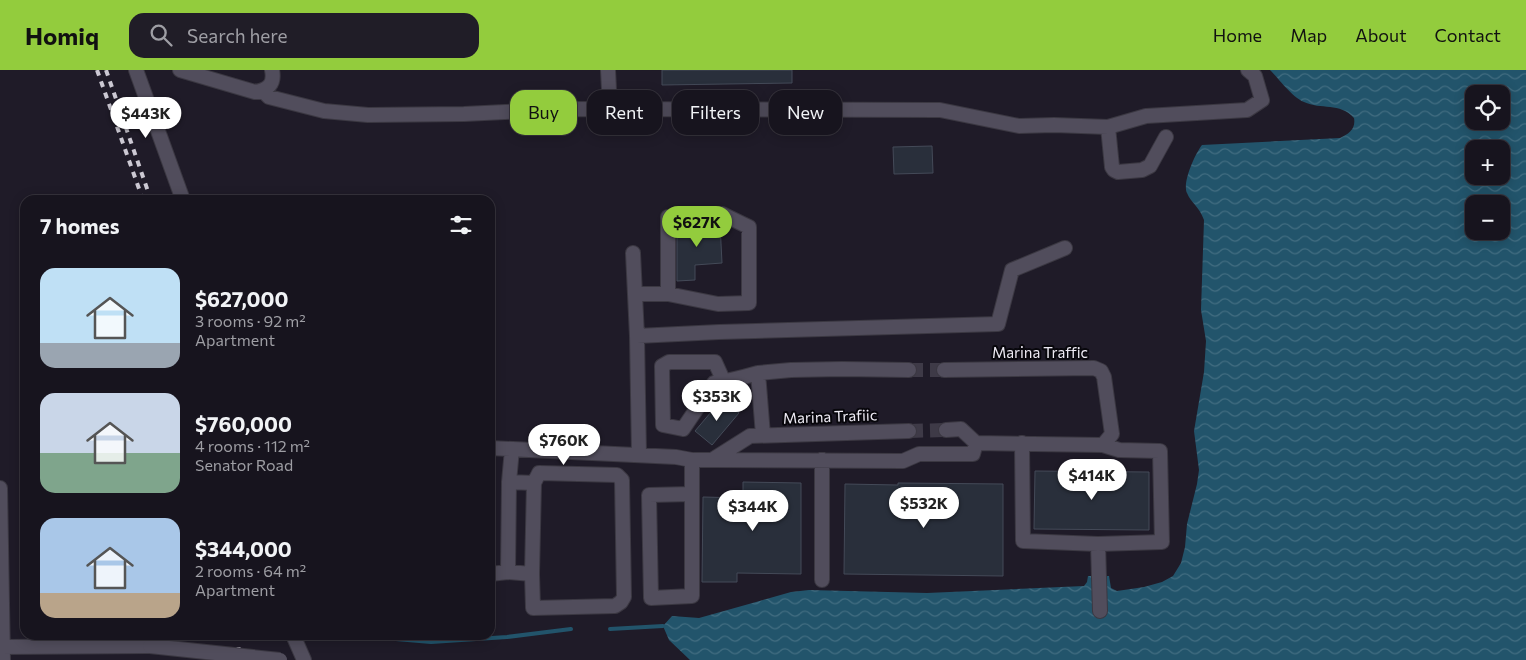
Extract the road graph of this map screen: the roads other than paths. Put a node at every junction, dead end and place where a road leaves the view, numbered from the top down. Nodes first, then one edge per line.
1 (136, 70) edge
2 (180, 70) edge
3 (272, 70) edge
4 (608, 70) edge
5 (1248, 70) edge
6 (263, 90) junction
7 (609, 90) edge
8 (587, 109) edge
9 (662, 109) edge
10 (1108, 127) junction
11 (1166, 137) dead end
12 (181, 195) edge
13 (1065, 248) dead end
14 (633, 253) dead end
15 (636, 294) junction
16 (668, 294) junction
17 (637, 336) junction
18 (909, 370) tunnel mouth
19 (944, 370) tunnel mouth
20 (758, 373) junction
21 (724, 382) junction
22 (946, 430) tunnel mouth
23 (909, 431) tunnel mouth
24 (763, 435) junction
25 (976, 443) junction
26 (1022, 443) junction
27 (1103, 445) junction
28 (495, 448) edge
29 (512, 449) junction
30 (639, 455) junction
31 (692, 460) junction
32 (712, 460) junction
33 (822, 460) junction
34 (510, 482) junction
35 (534, 483) junction
36 (0, 488) edge
37 (692, 494) junction
38 (0, 538) edge
39 (1098, 544) junction
40 (508, 572) junction
41 (495, 573) edge
42 (532, 574) junction
43 (822, 580) dead end
44 (1100, 611) dead end
45 (295, 640) edge
46 (2, 651) edge
47 (280, 660) edge
48 (304, 660) edge

1 - 12 street
2 - 6 street
3 - 6 street
4 - 7 street
5 - 10 street
6 - 8 street
9 - 10 street
10 - 11 street
13 - 17 street
14 - 15 street
15 - 16 street
15 - 17 street
16 - 16 street
17 - 30 street
18 - 20 street
19 - 27 street, Marina Traffic
20 - 21 street
20 - 24 street
21 - 21 street
22 - 25 street
23 - 24 street, Marina Trafiic
24 - 32 street, Marina Trafiic
25 - 26 street
25 - 33 street
26 - 27 street
26 - 39 street
27 - 39 street
28 - 29 street
29 - 30 street
29 - 34 street
30 - 31 street
31 - 32 street
31 - 37 street
32 - 33 street
33 - 43 street
34 - 35 street
34 - 40 street
35 - 42 street
35 - 42 street
36 - 38 street
37 - 37 street
38 - 46 street
39 - 44 street
40 - 41 street
40 - 42 street
45 - 48 street
46 - 47 street, bridge

